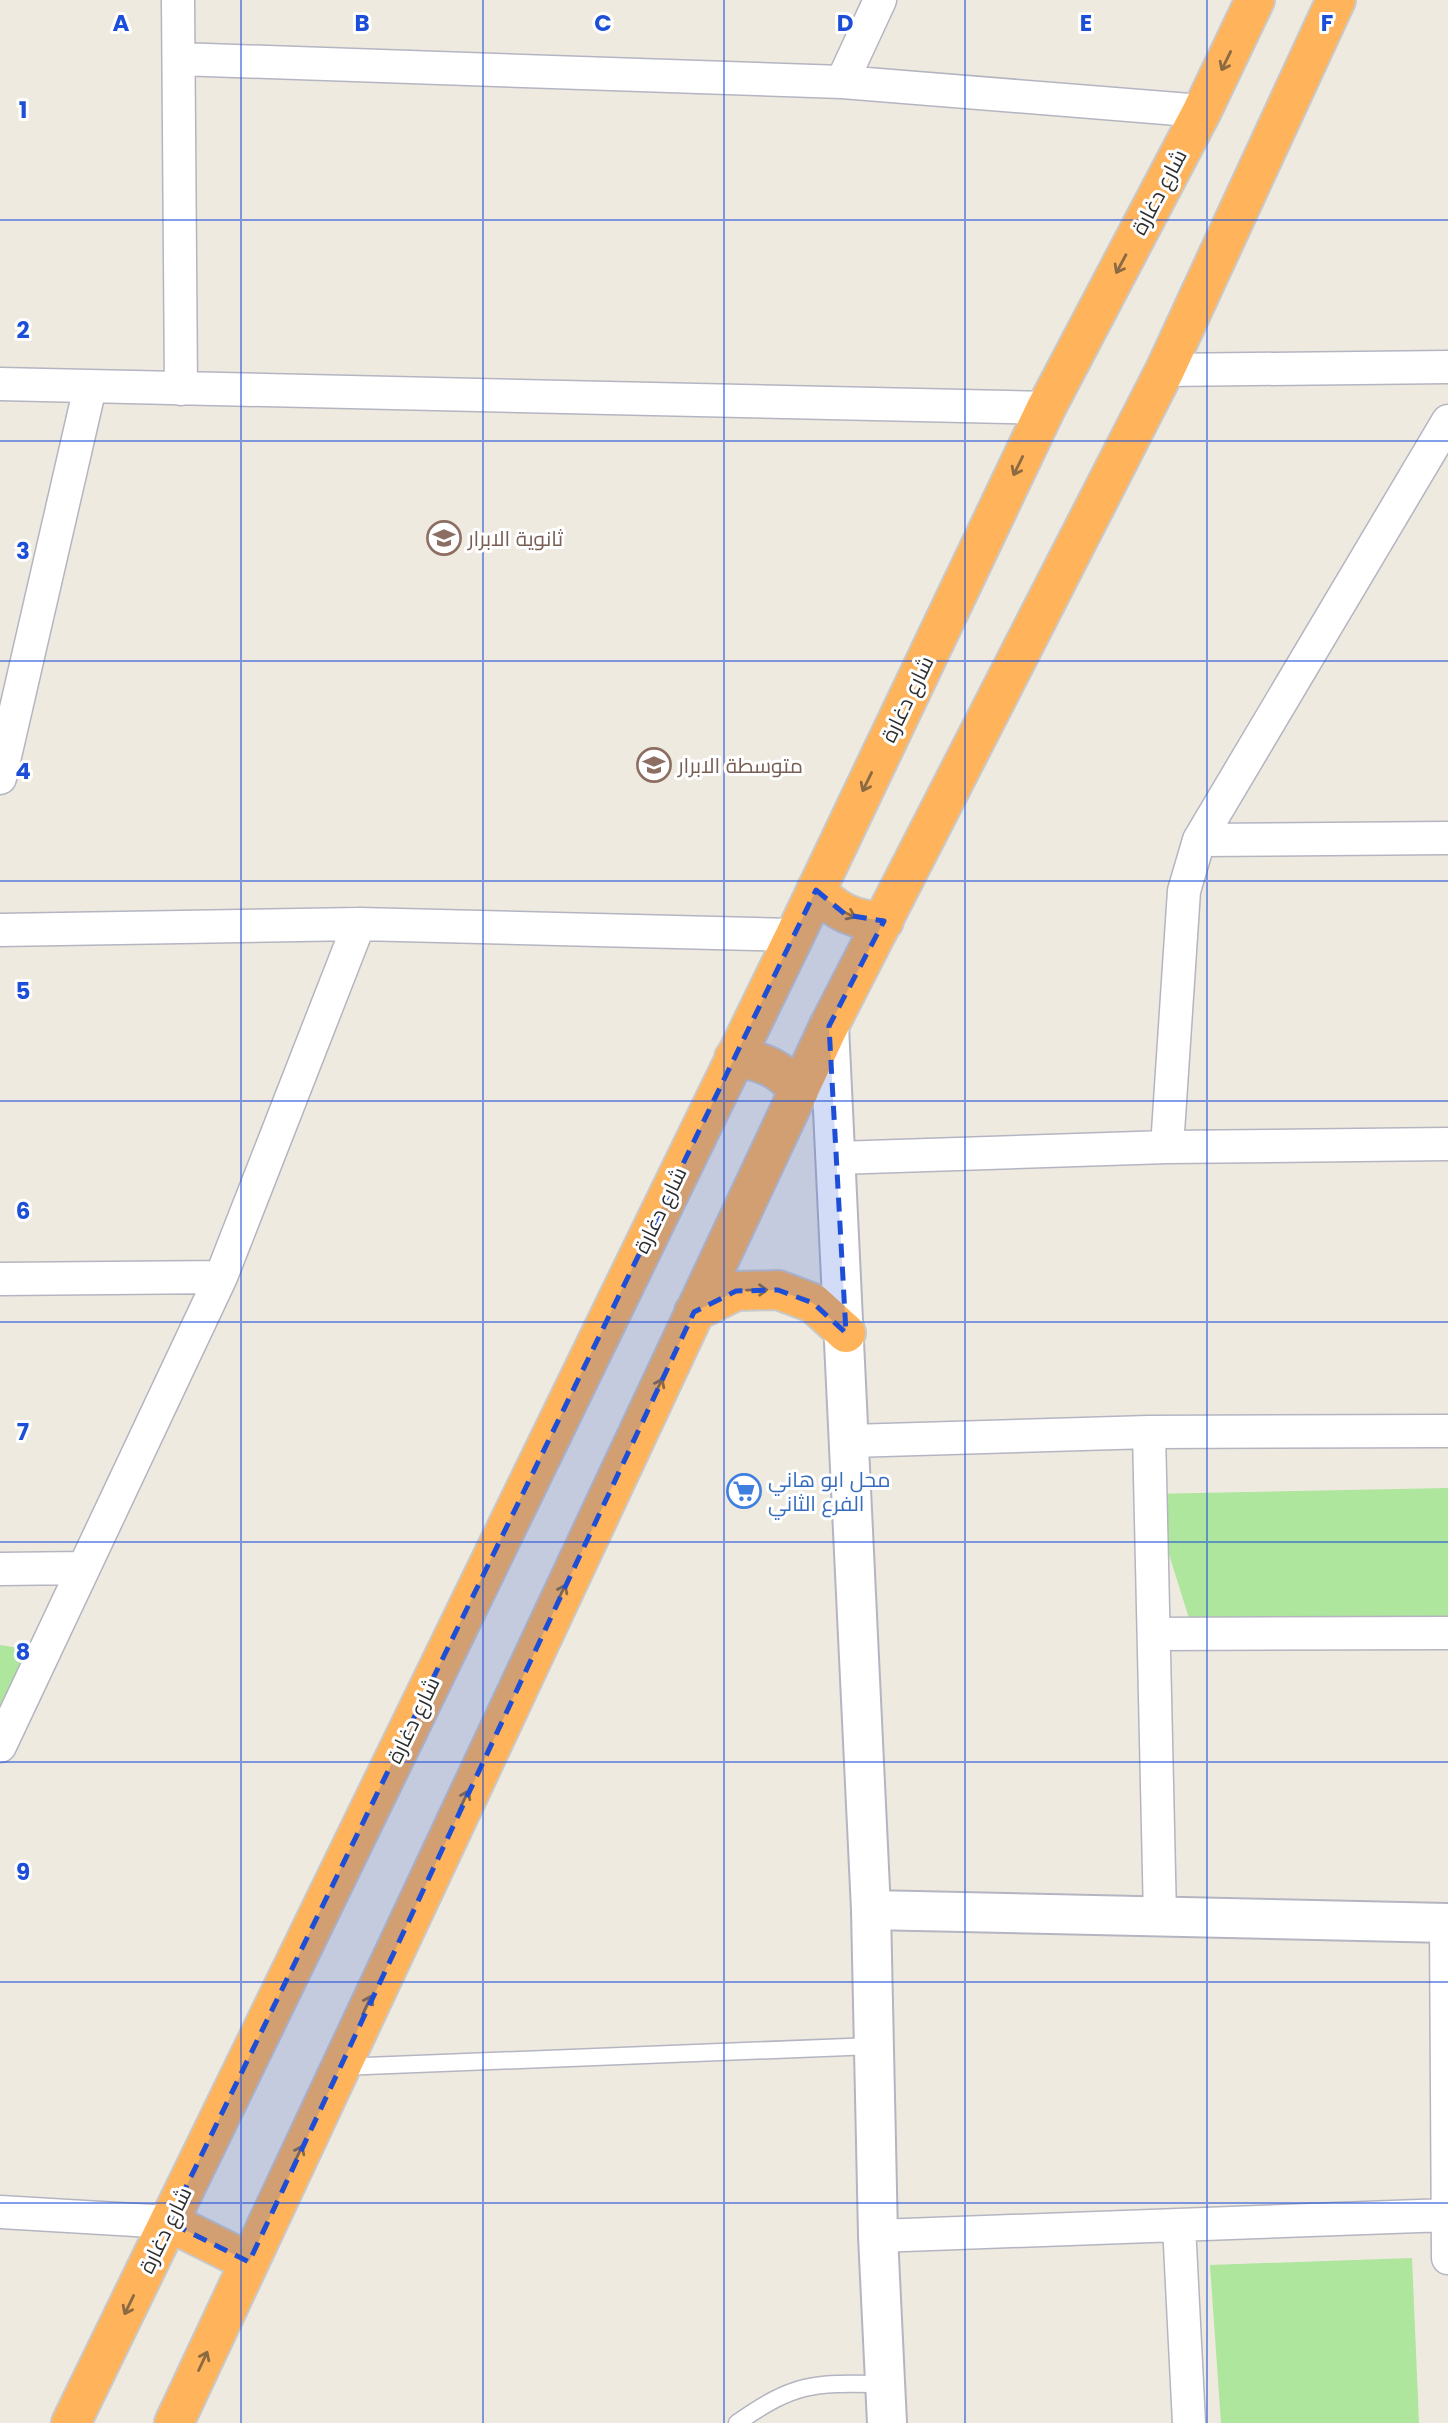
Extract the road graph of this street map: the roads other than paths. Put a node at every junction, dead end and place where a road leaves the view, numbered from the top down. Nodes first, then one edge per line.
1 (178, 0) edge
2 (880, 0) edge
3 (1255, 0) edge
4 (1336, 0) edge
5 (179, 58) junction
6 (842, 82) junction
7 (1202, 111) junction
8 (1448, 367) edge
9 (1165, 370) junction
10 (0, 384) edge
11 (90, 387) junction
12 (181, 388) junction
13 (1046, 408) junction
14 (1448, 421) edge
15 (0, 778) edge
16 (1448, 838) edge
17 (1199, 840) junction
18 (816, 890) junction
19 (884, 921) junction
20 (359, 924) junction
21 (0, 930) edge
22 (794, 934) junction
23 (830, 1026) junction
24 (734, 1058) junction
25 (799, 1091) junction
26 (1448, 1144) edge
27 (1167, 1147) junction
28 (837, 1158) junction
29 (221, 1277) junction
30 (0, 1279) edge
31 (694, 1312) junction
32 (846, 1333) junction
33 (1448, 1431) edge
34 (1149, 1432) junction
35 (851, 1441) junction
36 (84, 1568) junction
37 (0, 1569) edge
38 (1448, 1633) edge
39 (1154, 1634) junction
40 (0, 1746) edge
41 (871, 1910) junction
42 (1160, 1917) junction
43 (1447, 1923) edge
44 (873, 2046) junction
45 (338, 2067) junction
46 (0, 2212) edge
47 (1446, 2215) junction
48 (169, 2222) junction
49 (1180, 2225) junction
50 (878, 2236) junction
51 (1448, 2258) edge
52 (249, 2262) junction
53 (885, 2384) junction
54 (71, 2423) edge
55 (174, 2423) edge
56 (737, 2423) edge
57 (887, 2423) edge
58 (1189, 2423) edge

1 - 5 street
2 - 6 street
3 -> 7 highway, شارع دغارة
4 - 9 highway
5 - 6 street
5 - 12 street
6 - 7 street
7 -> 13 highway, شارع دغارة
8 - 9 street
9 - 19 highway
10 - 11 street
11 - 12 street
11 - 15 street
12 - 13 street
13 -> 18 highway, شارع دغارة
14 - 17 street
16 - 17 street
17 - 27 street
18 -> 19 highway
18 - 22 highway, شارع دغارة
19 - 23 highway
20 - 21 street
20 - 22 street
20 - 29 street
22 - 24 highway, شارع دغارة
23 - 25 highway
23 - 28 street
24 - 25 highway
24 - 48 highway, شارع دغارة
25 - 31 highway
26 - 27 street
27 - 28 street
28 - 32 street
29 - 30 street
29 - 36 street
31 -> 32 highway
45 -> 31 highway
32 - 35 street
33 - 34 street
34 - 35 street
34 - 39 street
35 - 41 street
36 - 37 street
36 - 40 street
38 - 39 street
39 - 42 street
41 - 42 street
41 - 44 street
42 - 43 street
43 - 47 street
44 - 45 lane
44 - 50 street
52 -> 45 highway
46 - 48 street
47 - 49 street
47 - 51 street
48 - 52 highway
48 -> 54 highway, شارع دغارة
49 - 50 street
49 - 58 street
50 - 53 street
55 -> 52 highway
53 - 56 lane
53 - 57 street

